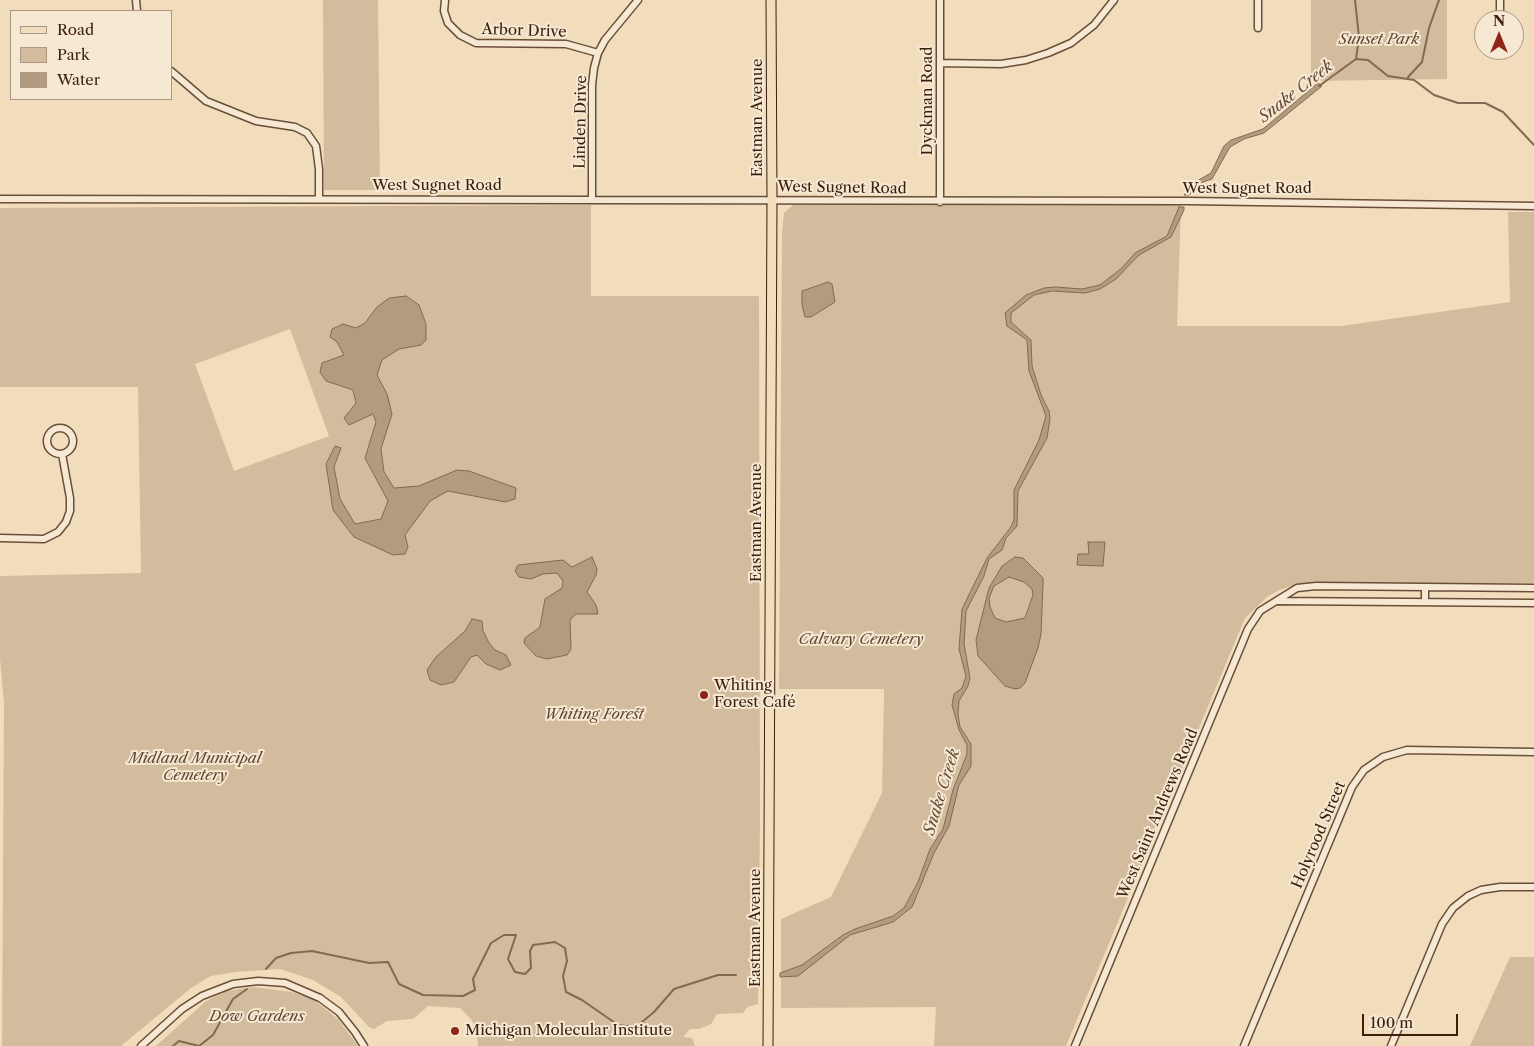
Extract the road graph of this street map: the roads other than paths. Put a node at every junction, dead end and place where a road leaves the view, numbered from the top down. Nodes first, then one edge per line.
1 (445, 0) edge
2 (638, 0) edge
3 (771, 0) edge
4 (940, 0) edge
5 (1114, 0) edge
6 (1258, 0) edge
7 (1258, 28) dead end
8 (598, 53) junction
9 (940, 63) junction
10 (172, 72) edge
11 (319, 198) junction
12 (0, 199) edge
13 (592, 199) junction
14 (772, 200) junction
15 (940, 202) junction
16 (1534, 206) edge
17 (62, 454) junction
18 (0, 538) edge
19 (1425, 586) junction
20 (1534, 588) edge
21 (1277, 602) junction
22 (1425, 602) junction
23 (1534, 603) edge
24 (1534, 752) edge
25 (1534, 888) edge
26 (141, 1046) edge
27 (364, 1046) edge
28 (768, 1046) edge
29 (1074, 1046) edge
30 (1244, 1046) edge
31 (1391, 1046) edge

1 - 8 street, Arbor Drive
2 - 8 street, Linden Drive
3 - 14 main road, Eastman Avenue
4 - 9 street, Dyckman Road
5 - 9 street
6 - 7 street
8 - 13 street, Linden Drive
9 - 15 street, Dyckman Road
10 - 11 street
11 - 12 street, West Sugnet Road
11 - 13 street, West Sugnet Road
13 - 14 street, West Sugnet Road
14 - 15 street, West Sugnet Road
14 - 28 main road, Eastman Avenue
15 - 16 street, West Sugnet Road
17 - 17 street
17 - 18 street
19 - 20 street, West Saint Andrews Road
19 - 21 street, West Saint Andrews Road
19 - 22 street
21 - 22 street
21 - 29 street, West Saint Andrews Road
22 - 23 street
24 - 30 street, Holyrood Street
25 - 31 street
26 - 27 street

